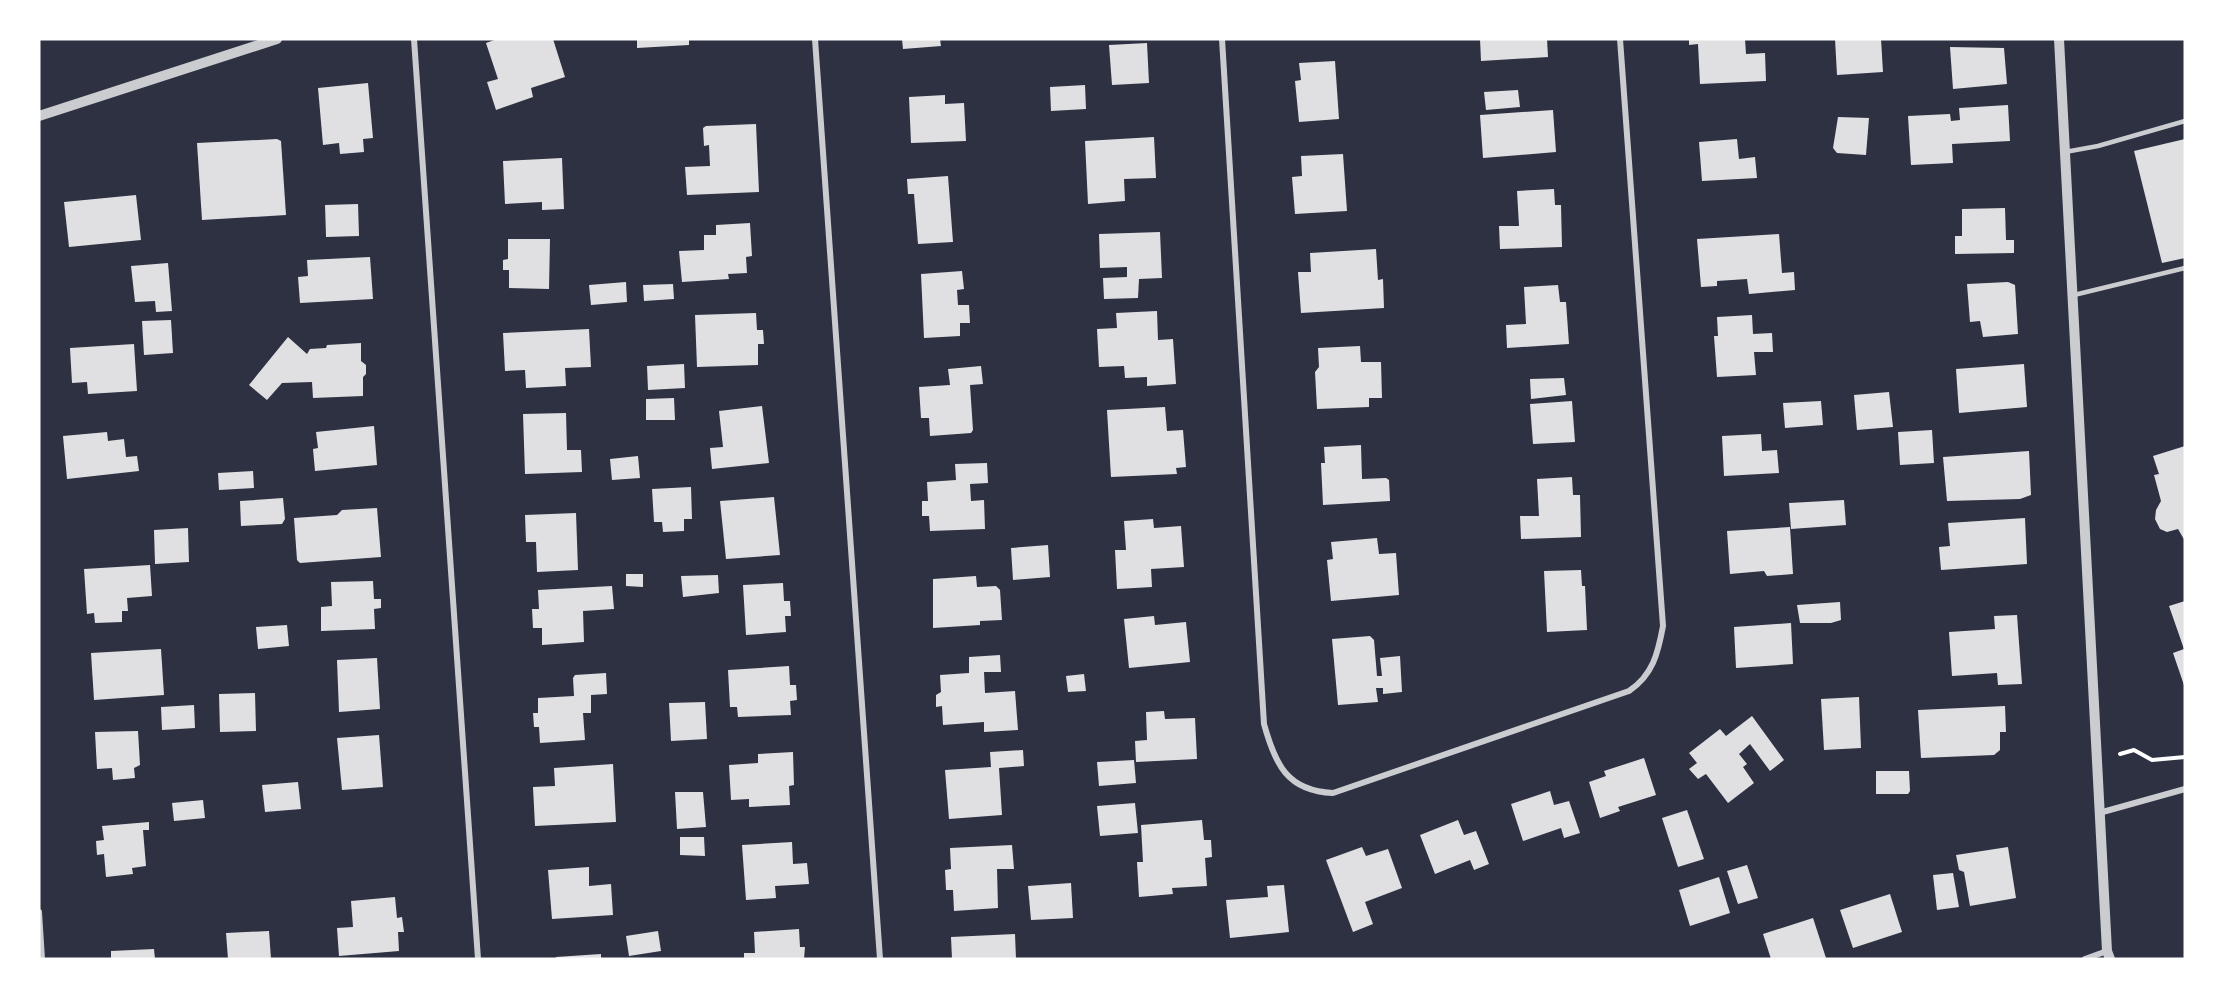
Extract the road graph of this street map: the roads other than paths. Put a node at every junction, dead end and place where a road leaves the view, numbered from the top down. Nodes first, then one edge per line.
1 (277, 39) edge
2 (414, 39) edge
3 (816, 39) edge
4 (1222, 39) edge
5 (1620, 39) edge
6 (2059, 39) edge
7 (39, 116) edge
8 (2185, 121) edge
9 (2065, 152) junction
10 (2185, 268) edge
11 (2072, 296) junction
12 (2185, 789) edge
13 (2099, 813) junction
14 (39, 912) edge
15 (2108, 955) edge
16 (42, 959) edge
17 (478, 959) edge
18 (880, 959) edge
19 (2085, 959) edge

1 - 7 street
2 - 17 street
3 - 18 street
4 - 5 street
6 - 9 street
8 - 9 lane
9 - 11 street
10 - 11 lane
11 - 13 street
12 - 13 street
13 - 15 street
14 - 16 street
15 - 19 street

